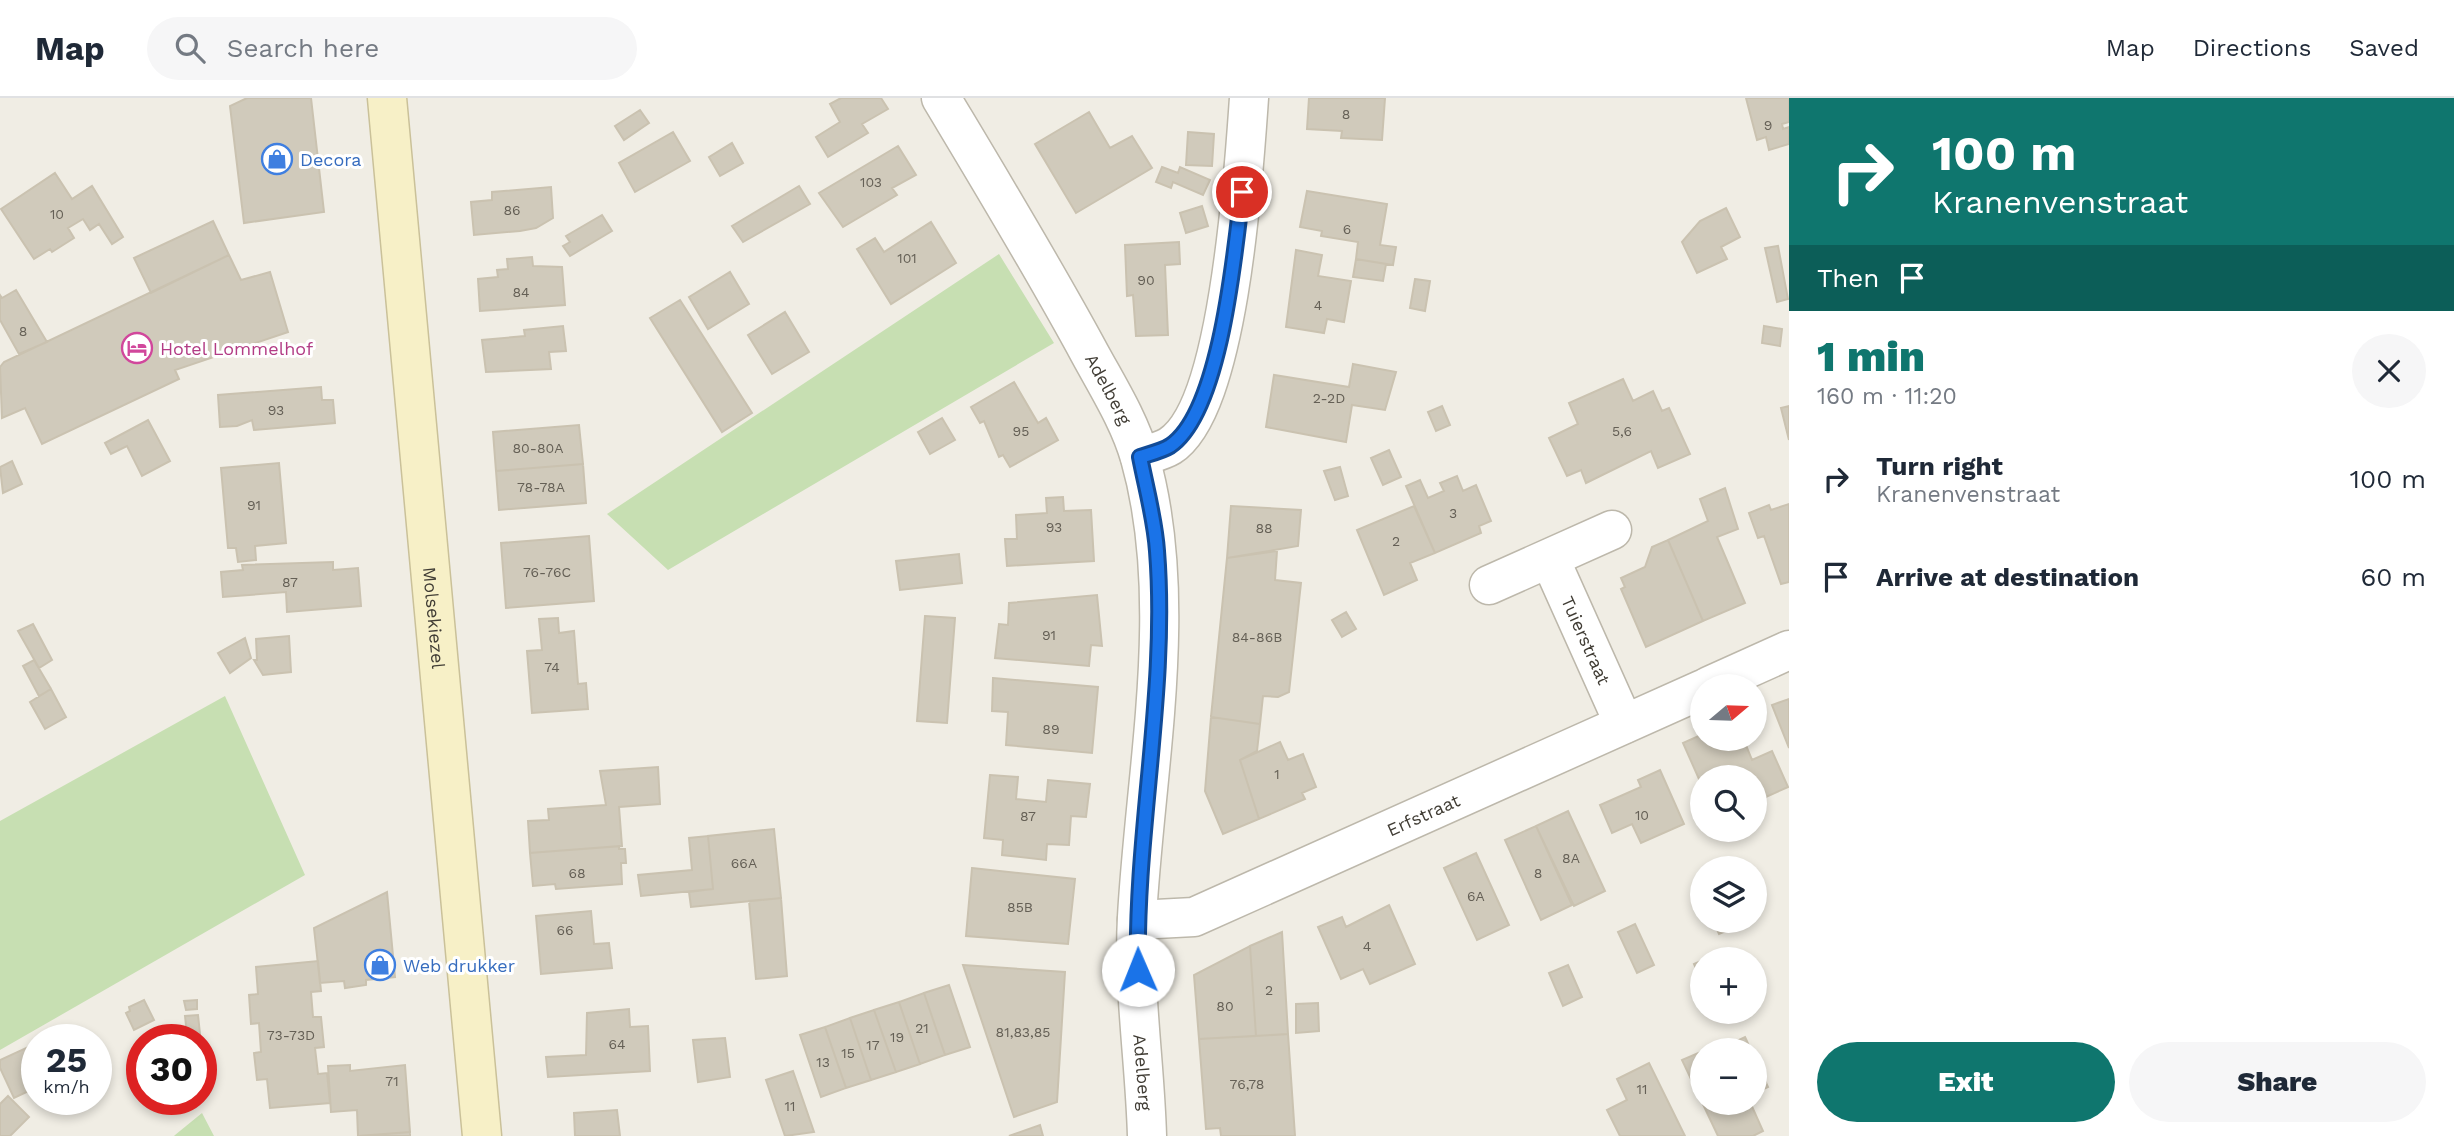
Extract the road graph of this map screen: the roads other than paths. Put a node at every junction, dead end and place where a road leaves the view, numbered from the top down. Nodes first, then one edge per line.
1 (387, 98) edge
2 (941, 98) edge
3 (1249, 98) edge
4 (1140, 457) junction
5 (1612, 530) dead end
6 (1550, 559) junction
7 (1489, 584) dead end
8 (1789, 650) edge
9 (1736, 674) edge
10 (1690, 695) edge
11 (1623, 723) junction
12 (1137, 920) junction
13 (482, 1136) edge
14 (1147, 1136) edge

1 - 13 main road, Molsekiezel
2 - 4 street, Adelberg
3 - 4 street
4 - 12 street, Adelberg
5 - 6 street
6 - 7 street
6 - 11 street, Tuierstraat
8 - 9 street
10 - 11 street, Erfstraat
11 - 12 street, Erfstraat
12 - 14 street, Adelberg

